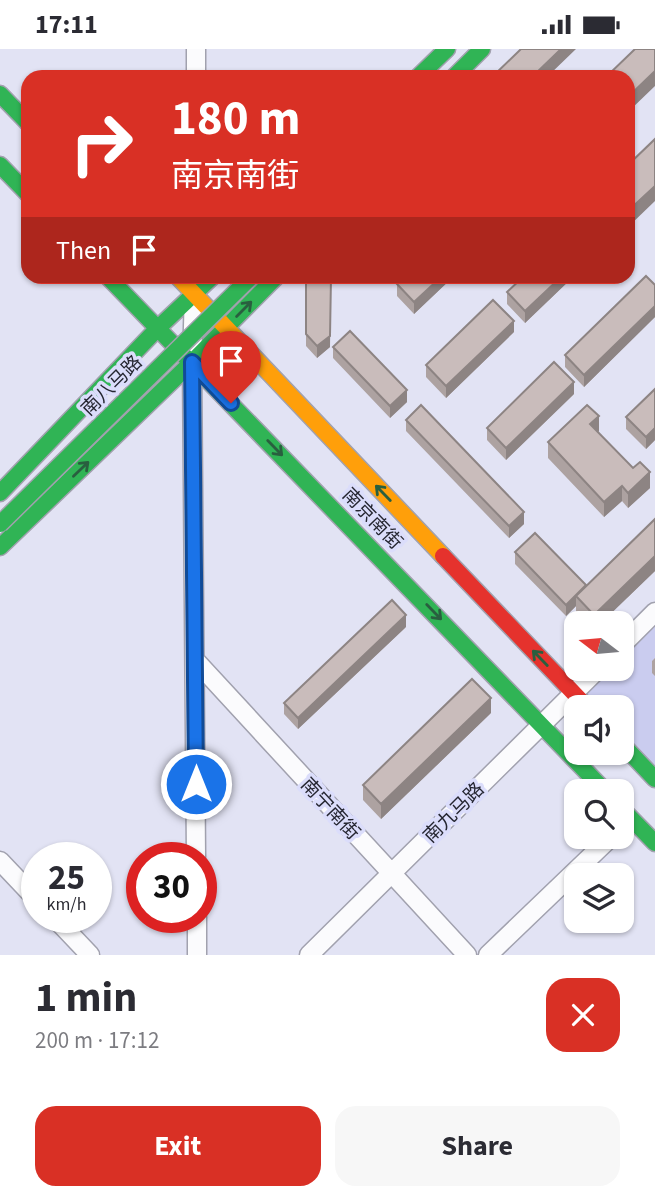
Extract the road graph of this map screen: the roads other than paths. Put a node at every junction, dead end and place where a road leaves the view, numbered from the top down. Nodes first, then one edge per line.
1 (197, 49) edge
2 (447, 49) edge
3 (488, 54) edge
4 (196, 70) edge
5 (425, 70) edge
6 (464, 70) edge
7 (478, 70) edge
8 (0, 94) edge
9 (21, 116) edge
10 (0, 165) edge
11 (21, 187) edge
12 (115, 284) edge
13 (244, 284) edge
14 (269, 284) edge
15 (194, 285) edge
16 (159, 328) junction
17 (225, 328) junction
18 (192, 362) junction
19 (1, 488) edge
20 (32, 516) junction
21 (0, 524) edge
22 (0, 547) edge
23 (655, 612) edge
24 (634, 633) edge
25 (196, 661) junction
26 (586, 681) edge
27 (573, 693) junction
28 (542, 724) junction
29 (634, 757) edge
30 (595, 779) edge
31 (655, 779) edge
32 (634, 825) edge
33 (196, 842) edge
34 (655, 843) edge
35 (598, 849) edge
36 (0, 861) edge
37 (391, 873) junction
38 (21, 883) edge
39 (69, 933) edge
40 (197, 933) edge
41 (90, 955) edge
42 (197, 955) edge
43 (309, 955) edge
44 (467, 955) edge
45 (488, 955) edge

1 - 4 street
2 - 5 main road
3 - 6 main road
3 - 7 main road
8 - 9 main road
10 - 11 main road
12 - 16 main road, 南京南街
13 - 21 main road, 南八马路, bridge
17 -> 14 main road, 南八马路
15 - 16 main road
15 - 17 main road, 南京南街
15 - 18 street
16 - 18 main road, 南京南街
16 - 19 main road
17 - 18 main road, 南八马路
27 -> 17 main road, 南京南街
20 -> 18 main road, 南八马路
18 - 25 street
18 -> 28 main road, 南京南街
19 - 20 street
20 - 22 main road, 南八马路
23 - 24 street
25 - 33 street
25 - 37 street, 南宁南街
26 - 27 street, 南九马路
27 - 28 street, 南九马路
28 - 30 main road, 南京南街
28 - 37 street, 南九马路
29 - 31 main road
32 - 34 main road
35 - 45 street
36 - 38 street
37 - 43 street, 南九马路
37 - 44 street, 南宁南街
39 - 41 street
40 - 42 street

